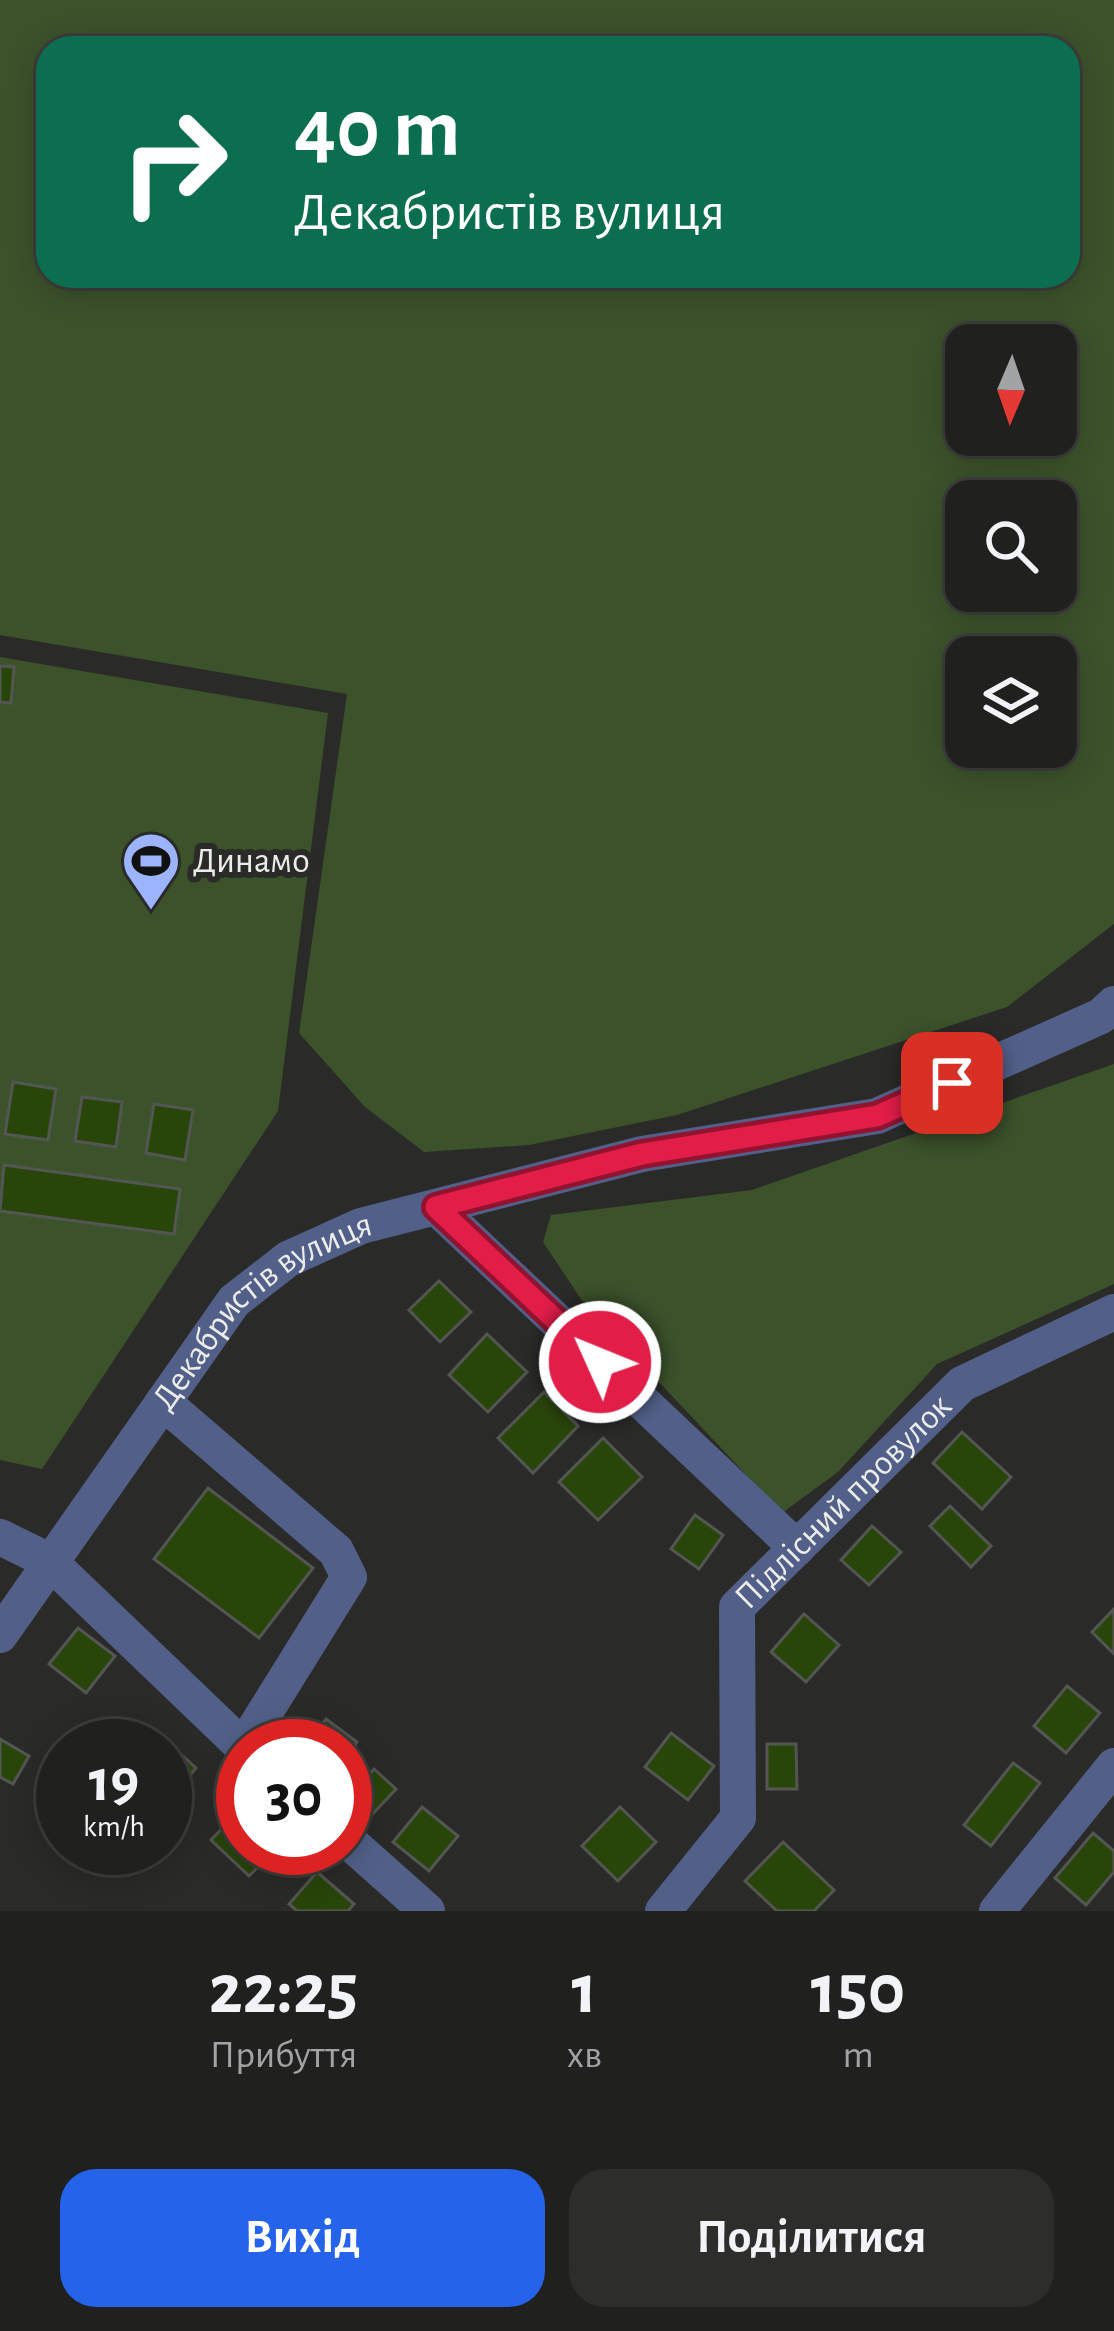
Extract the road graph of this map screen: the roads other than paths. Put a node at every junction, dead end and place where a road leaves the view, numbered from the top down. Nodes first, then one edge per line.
1 (1114, 1004) edge
2 (436, 1207) junction
3 (1114, 1312) edge
4 (163, 1402) junction
5 (0, 1537) edge
6 (797, 1548) junction
7 (49, 1562) junction
8 (0, 1635) edge
9 (260, 1719) edge
10 (216, 1720) edge
11 (1114, 1766) edge
12 (372, 1862) edge
13 (427, 1911) edge
14 (663, 1911) edge
15 (997, 1911) edge

1 - 2 street, Декабристів вулиця
2 - 4 street, Декабристів вулиця
2 - 6 street
3 - 6 street, Підлісний провулок
4 - 7 street, Декабристів вулиця
4 - 9 street
5 - 7 street
6 - 14 street, Підлісний провулок
7 - 8 street, Декабристів вулиця
7 - 10 street
11 - 15 street
12 - 13 street

